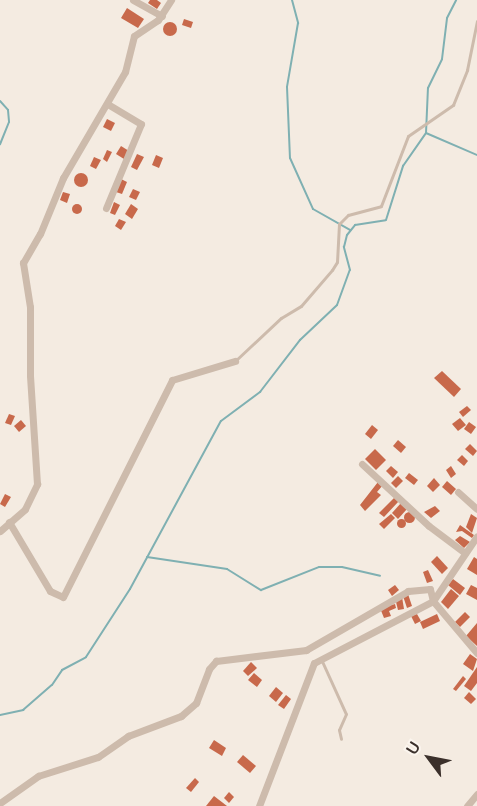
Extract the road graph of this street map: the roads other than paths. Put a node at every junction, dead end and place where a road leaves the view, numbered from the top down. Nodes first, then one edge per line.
1 (133, 0) edge
2 (171, 0) edge
3 (162, 16) junction
4 (477, 21) edge
5 (108, 104) junction
6 (106, 208) dead end
7 (236, 361) joint
8 (362, 464) dead end
9 (458, 492) dead end
10 (477, 508) edge
11 (9, 522) junction
12 (0, 531) edge
13 (477, 536) edge
14 (465, 552) junction
15 (433, 601) junction
16 (477, 653) edge
17 (320, 658) junction
18 (340, 739) dead end
19 (477, 794) edge
20 (0, 803) edge
21 (259, 806) edge
22 (467, 806) edge

1 - 3 street
2 - 3 street
3 - 5 street
4 - 7 lane
5 - 6 street
5 - 11 street
7 - 11 street
8 - 14 street
9 - 10 street
11 - 12 street
13 - 14 street
14 - 15 street
15 - 16 street
15 - 17 street
15 - 20 street
17 - 18 lane
17 - 21 street
19 - 22 street

